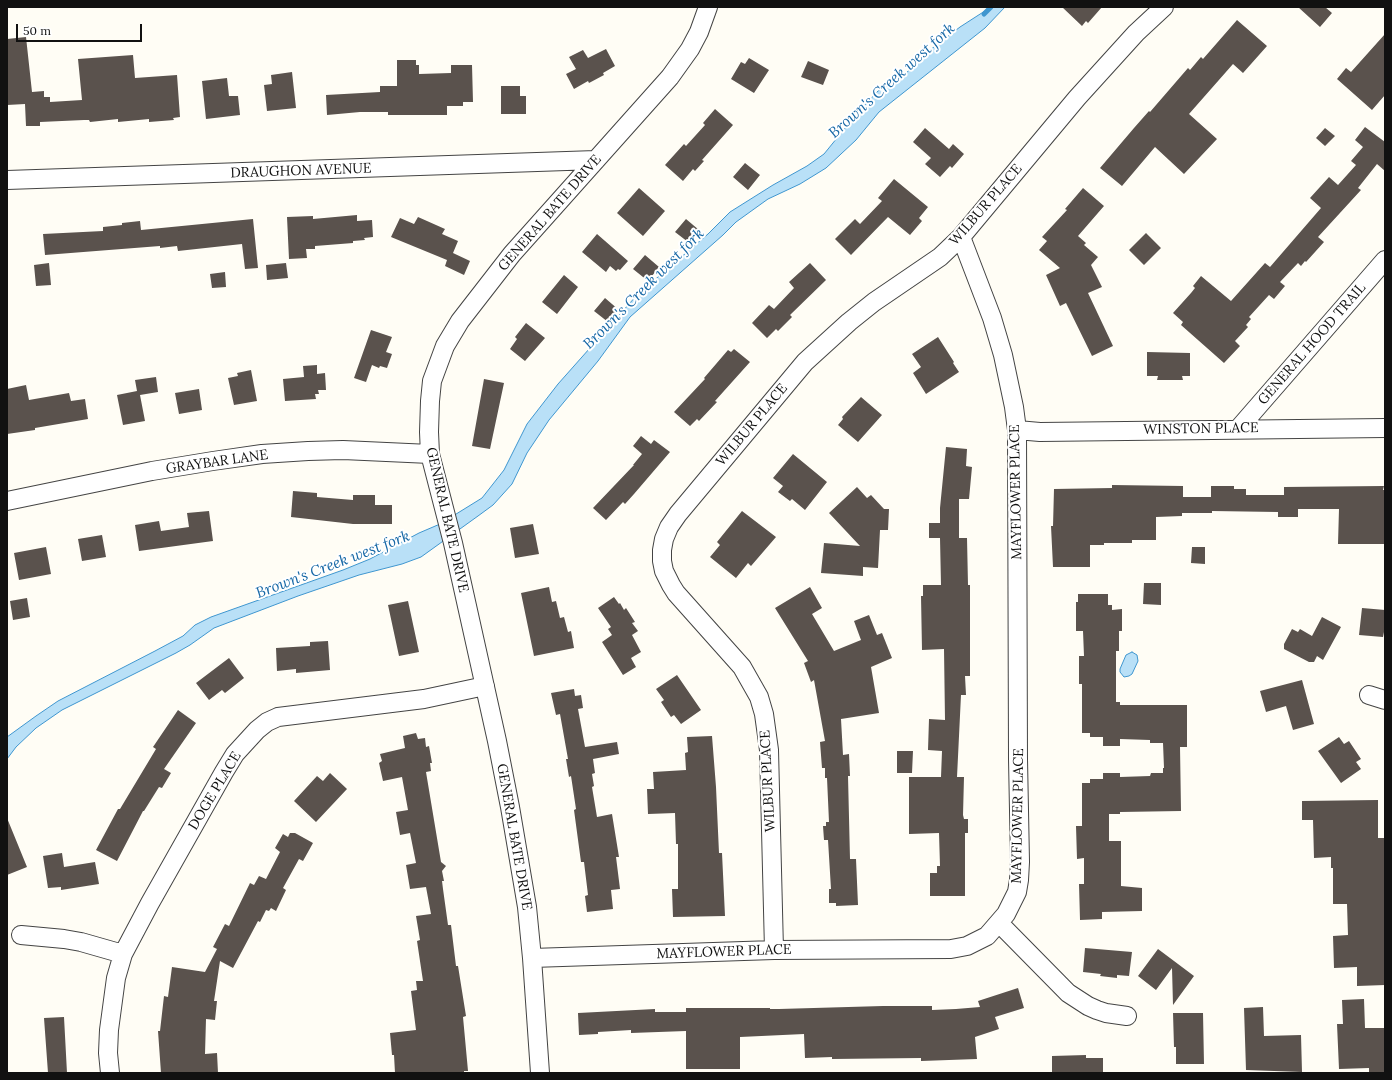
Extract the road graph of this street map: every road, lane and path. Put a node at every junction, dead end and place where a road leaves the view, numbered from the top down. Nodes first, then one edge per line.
1 (708, 7) edge
2 (1164, 7) edge
3 (596, 160) junction
4 (7, 180) edge
5 (961, 237) junction
6 (1385, 260) edge
7 (1239, 428) junction
8 (1385, 428) edge
9 (1017, 430) junction
10 (430, 454) junction
11 (7, 501) edge
12 (485, 686) junction
13 (999, 923) junction
14 (21, 935) dead end
15 (774, 950) junction
16 (123, 954) junction
17 (532, 958) junction
18 (1127, 1016) dead end
19 (110, 1073) edge
20 (540, 1073) edge

1 - 3 street, GENERAL BATE DRIVE
2 - 5 street, WILBUR PLACE
3 - 4 street, DRAUGHON AVENUE
3 - 10 street, GENERAL BATE DRIVE
5 - 9 street, MAYFLOWER PLACE
5 - 15 street, WILBUR PLACE
6 - 7 street, GENERAL HOOD TRAIL
7 - 8 street, WINSTON PLACE
7 - 9 street, WINSTON PLACE
9 - 13 street, MAYFLOWER PLACE
10 - 11 street, GRAYBAR LANE
10 - 12 street, GENERAL BATE DRIVE
12 - 16 street, DOGE PLACE
12 - 17 street, GENERAL BATE DRIVE
13 - 15 street, MAYFLOWER PLACE
13 - 18 street
14 - 16 street
15 - 17 street, MAYFLOWER PLACE
16 - 19 street, DOGE PLACE
17 - 20 street, GENERAL BATE DRIVE

